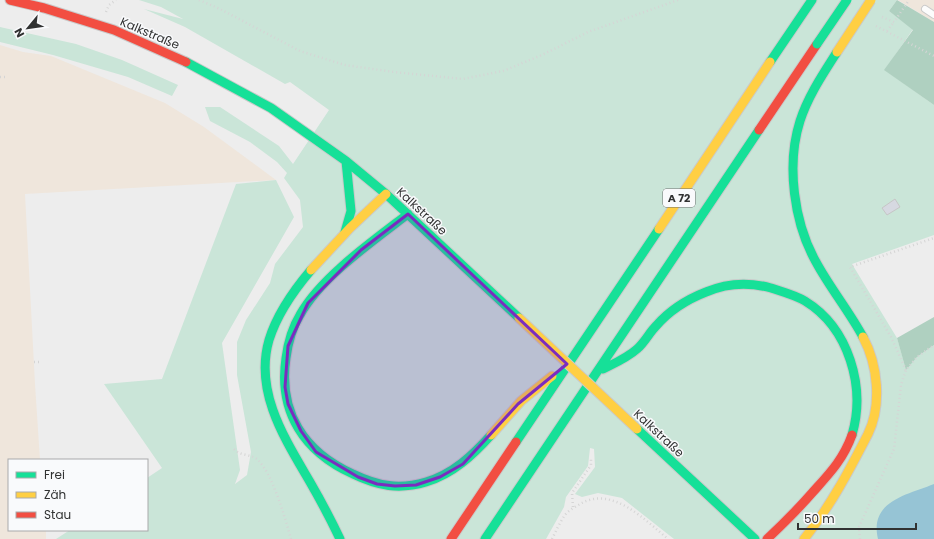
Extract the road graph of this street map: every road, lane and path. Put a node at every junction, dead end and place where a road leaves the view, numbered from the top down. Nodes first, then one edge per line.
1 (10, 0) edge
2 (199, 0) edge
3 (678, 0) edge
4 (812, 0) edge
5 (847, 0) edge
6 (871, 0) edge
7 (909, 0) edge
8 (925, 9) dead end
9 (878, 15) dead end
10 (934, 15) edge
11 (894, 22) junction
12 (887, 32) dead end
13 (6, 76) dead end
14 (0, 77) edge
15 (346, 162) junction
16 (386, 194) junction
17 (408, 214) junction
18 (345, 232) junction
19 (934, 238) edge
20 (934, 345) edge
21 (34, 362) dead end
22 (39, 362) dead end
23 (569, 363) junction
24 (906, 370) junction
25 (597, 373) junction
26 (234, 449) dead end
27 (591, 458) dead end
28 (573, 508) junction
29 (821, 518) junction
30 (820, 531) dead end
31 (291, 539) edge
32 (340, 539) edge
33 (451, 539) edge
34 (485, 539) edge
35 (552, 539) edge
36 (668, 539) edge
37 (755, 539) edge
38 (767, 539) edge
39 (804, 539) edge
40 (860, 539) edge

1 - 15 main road, Kalkstraße
2 - 3 path
4 - 23 main road, A 72
5 - 25 main road, A 72, bridge
6 - 29 main road, bridge
7 - 11 path
8 - 10 lane
9 - 11 path
11 - 12 path
13 - 14 path
15 - 16 main road, Kalkstraße
15 - 18 main road
16 - 17 main road, Kalkstraße
16 - 18 main road
17 - 23 main road
17 - 37 main road, Kalkstraße, bridge
18 - 32 main road
19 - 24 path
20 - 24 path
21 - 22 path
23 - 33 main road, A 72
24 - 40 path
25 - 34 main road, A 72
25 - 38 main road
26 - 31 path
27 - 28 path
28 - 35 path
28 - 36 path
29 - 30 main road
29 - 39 main road

